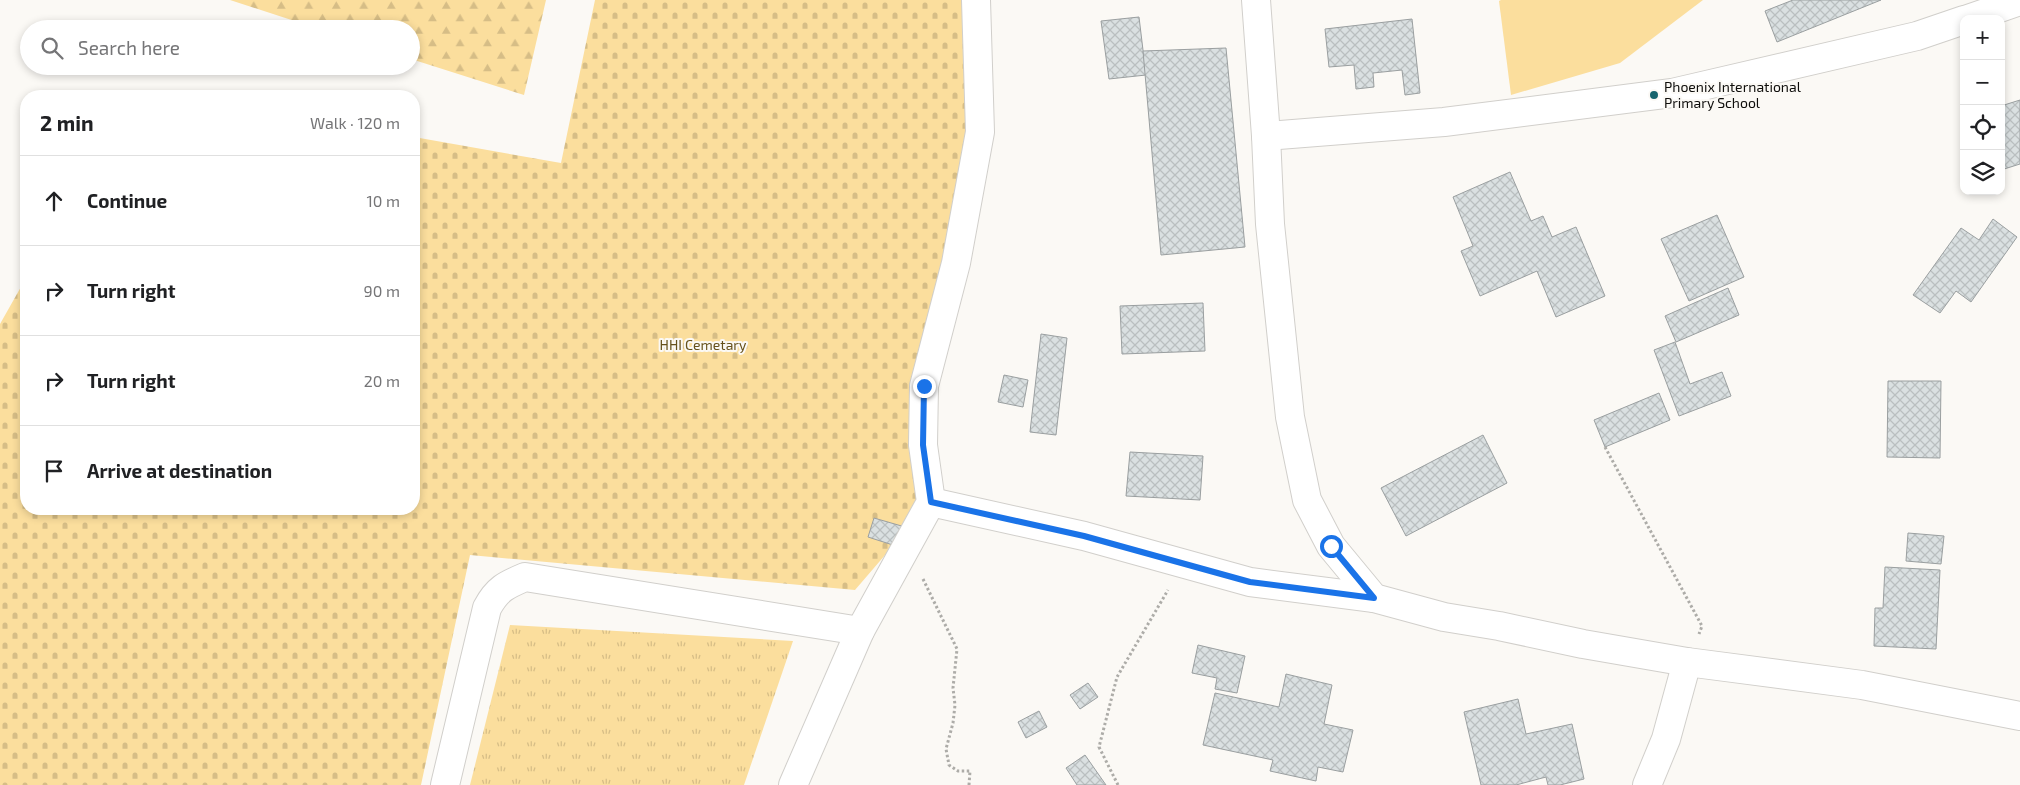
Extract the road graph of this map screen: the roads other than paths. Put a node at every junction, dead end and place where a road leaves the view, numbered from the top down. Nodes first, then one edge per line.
1 (976, 0) edge
2 (1256, 0) edge
3 (2020, 1) edge
4 (1980, 15) edge
5 (1960, 21) edge
6 (1266, 136) junction
7 (931, 502) junction
8 (1374, 598) junction
9 (860, 631) junction
10 (1688, 662) junction
11 (2020, 716) edge
12 (445, 785) edge
13 (793, 785) edge
14 (1648, 785) edge

1 - 7 street
2 - 6 street
3 - 4 street
5 - 6 street
6 - 8 street
7 - 8 street
7 - 9 street
8 - 10 street
9 - 12 street
9 - 13 street
10 - 11 street
10 - 14 street

